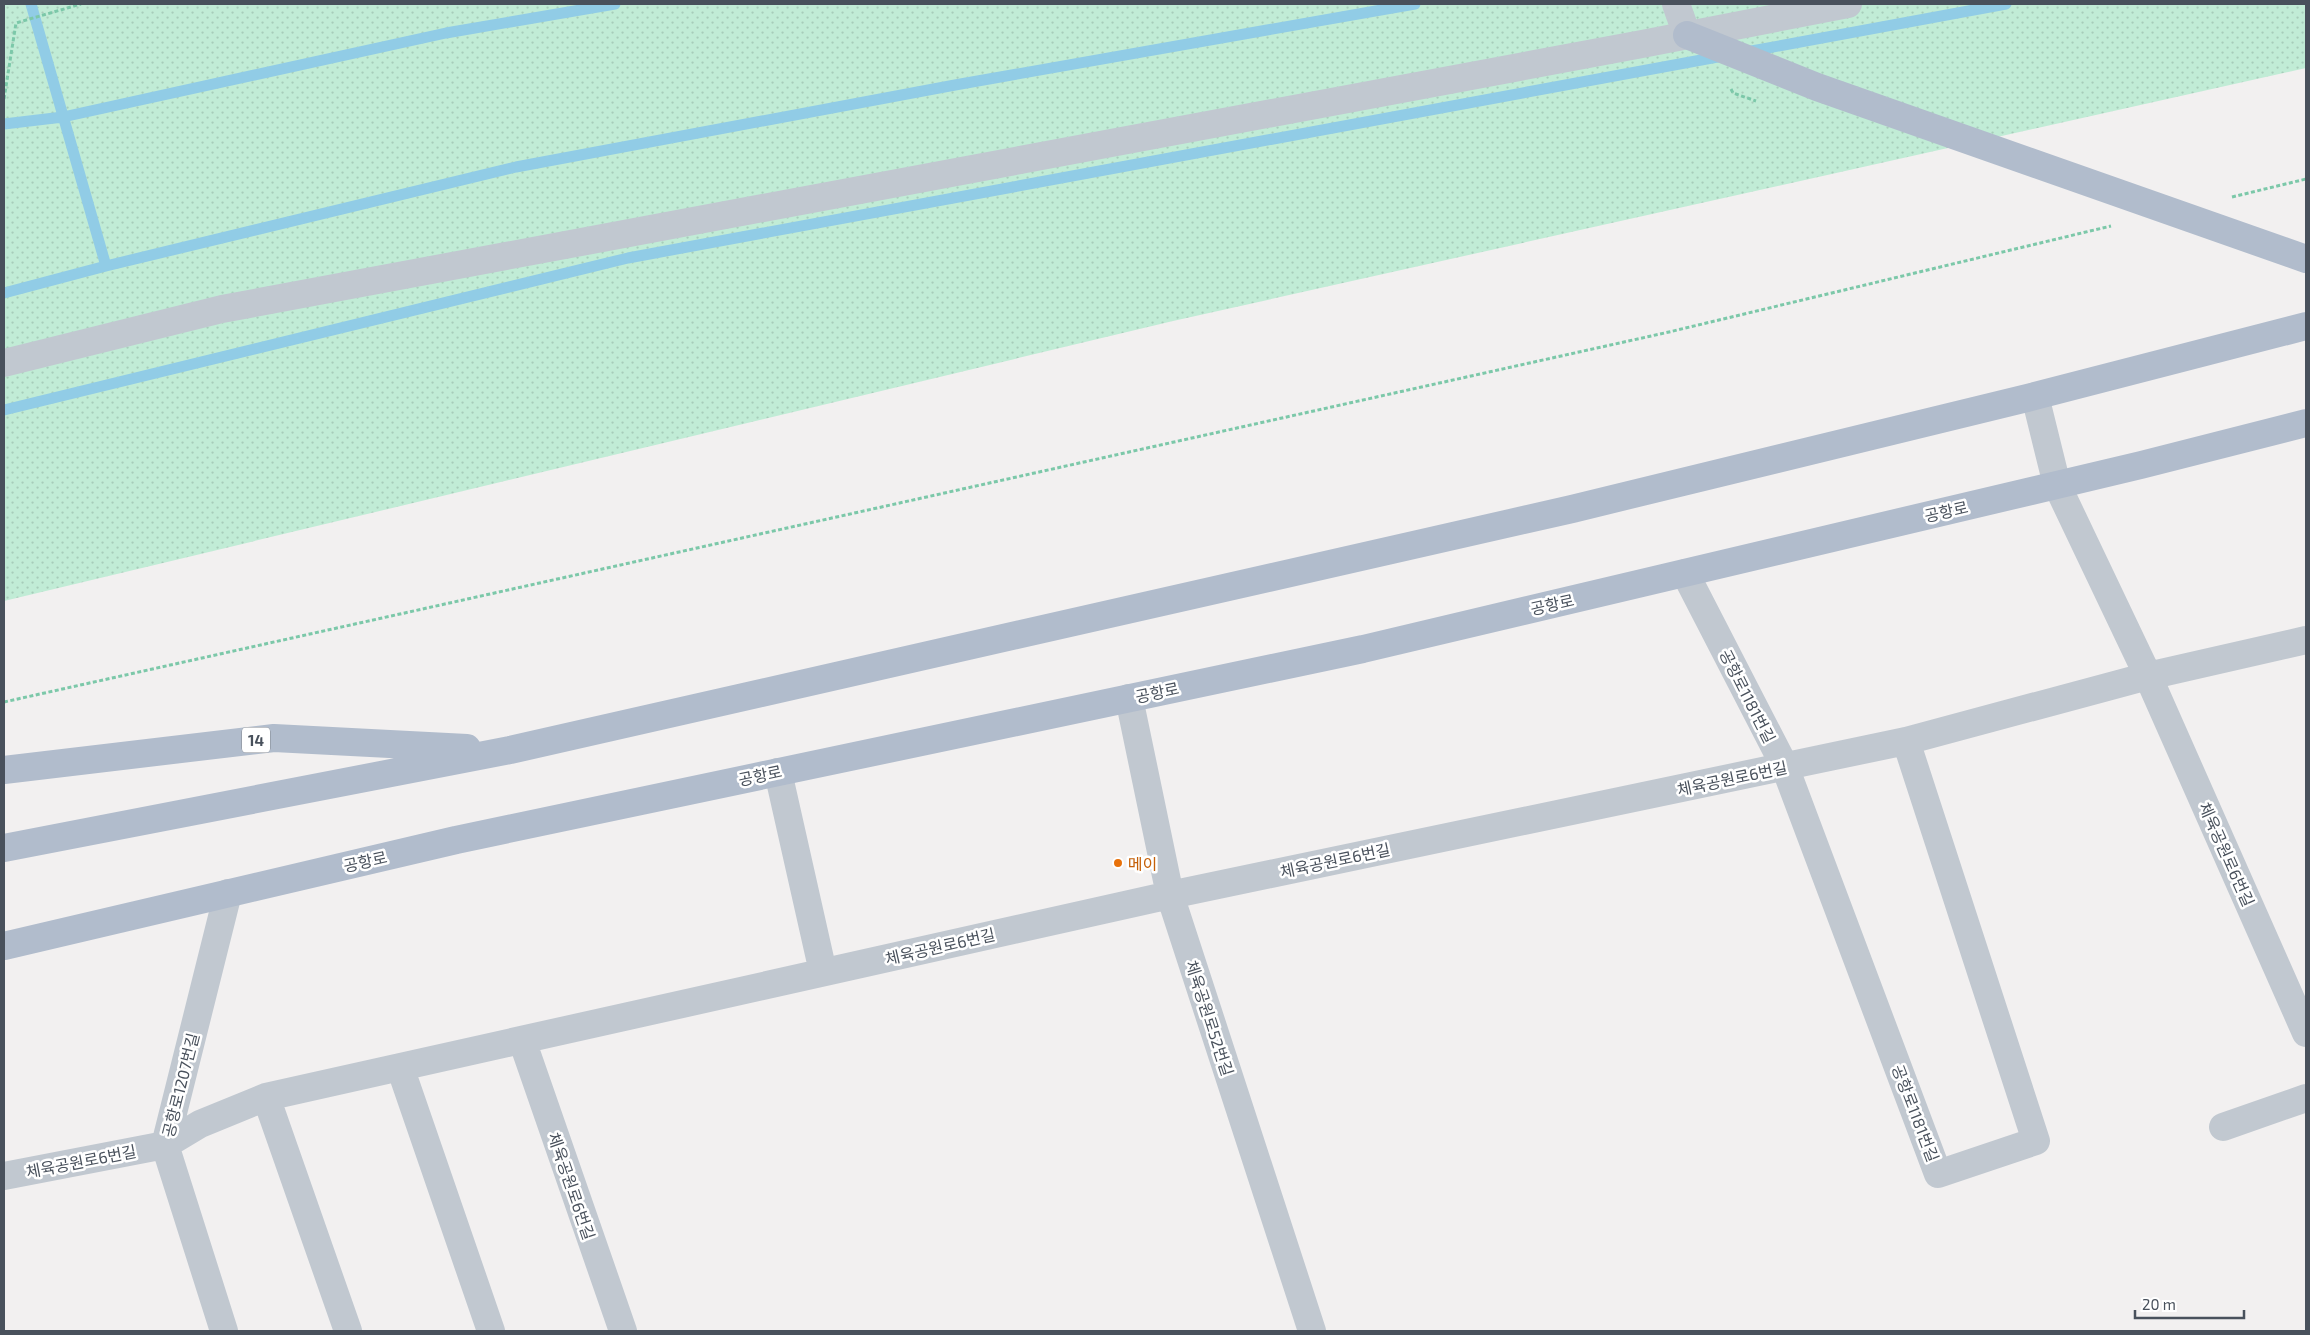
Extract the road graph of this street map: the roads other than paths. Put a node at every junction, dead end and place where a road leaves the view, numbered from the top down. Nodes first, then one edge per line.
1 (1676, 4) edge
2 (1848, 4) edge
3 (1687, 35) junction
4 (2306, 259) edge
5 (2306, 326) edge
6 (4, 363) edge
7 (2035, 396) junction
8 (2306, 423) edge
9 (2057, 485) junction
10 (1685, 573) junction
11 (2306, 640) edge
12 (2148, 676) junction
13 (1129, 698) junction
14 (1906, 740) junction
15 (510, 750) junction
16 (1785, 767) junction
17 (4, 770) edge
18 (778, 772) junction
19 (4, 848) edge
20 (228, 893) junction
21 (1170, 894) junction
22 (4, 946) edge
23 (823, 972) junction
24 (2306, 1033) edge
25 (522, 1040) junction
26 (400, 1067) junction
27 (266, 1097) junction
28 (2306, 1098) edge
29 (2223, 1127) dead end
30 (165, 1144) junction
31 (4, 1176) edge
32 (224, 1331) edge
33 (348, 1331) edge
34 (491, 1331) edge
35 (622, 1331) edge
36 (1312, 1331) edge

1 - 3 street
2 - 3 street
3 - 4 main road
3 - 6 street
5 - 7 main road
7 - 9 street
7 - 15 main road
8 - 9 main road, 공항로
9 - 10 main road, 공항로
9 - 12 street
10 - 13 main road, 공항로
10 - 16 street, 공항로1181번길
11 - 12 street, 체육공원로6번길
12 - 14 street, 체육공원로6번길
12 - 24 street, 체육공원로6번길
13 - 18 main road, 공항로
13 - 21 street, 체육공원로52번길
14 - 16 street, 체육공원로6번길
14 - 16 street, 공항로1181번길
15 - 17 main road, 14
15 - 19 main road
16 - 21 street, 체육공원로6번길
18 - 20 main road, 공항로
18 - 23 street
20 - 22 main road, 공항로
20 - 30 street, 공항로1207번길
21 - 23 street, 체육공원로6번길
21 - 36 street, 체육공원로52번길
23 - 25 street, 체육공원로6번길
25 - 26 street, 체육공원로6번길
25 - 35 street, 체육공원로6번길
26 - 27 street, 체육공원로6번길
26 - 34 street
27 - 30 street, 체육공원로6번길
27 - 33 street
28 - 29 street
30 - 31 street, 체육공원로6번길
30 - 32 street, 공항로1207번길

